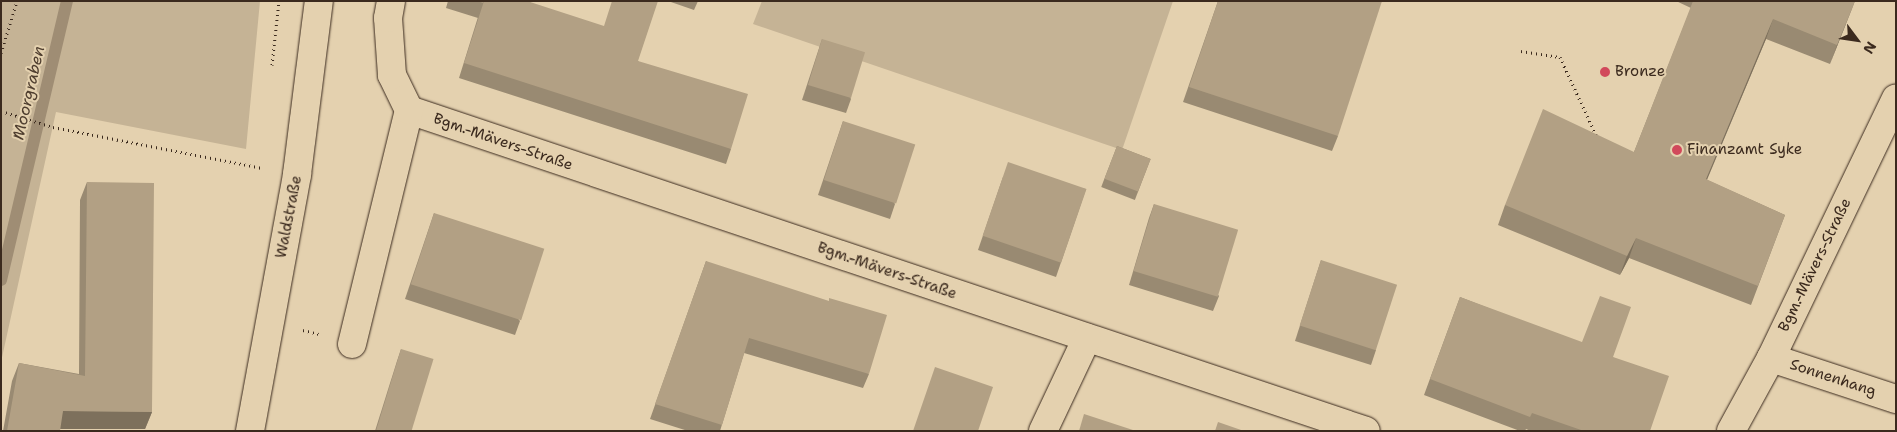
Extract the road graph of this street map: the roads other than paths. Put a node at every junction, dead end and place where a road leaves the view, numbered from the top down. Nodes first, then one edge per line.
1 (319, 1) edge
2 (392, 1) edge
3 (1896, 98) edge
4 (409, 110) junction
5 (1087, 338) junction
6 (352, 344) road end
7 (1770, 358) junction
8 (1896, 399) edge
9 (250, 431) edge
10 (1043, 431) edge
11 (1366, 431) edge
12 (1731, 431) edge

1 - 9 street, Waldstraße
2 - 4 street
3 - 7 street, Bgm.-Mävers-Straße
4 - 5 street, Bgm.-Mävers-Straße
4 - 6 street
5 - 10 street
5 - 11 street, Bgm.-Mävers-Straße
7 - 8 street, Sonnenhang
7 - 12 street, Bgm.-Mävers-Straße

